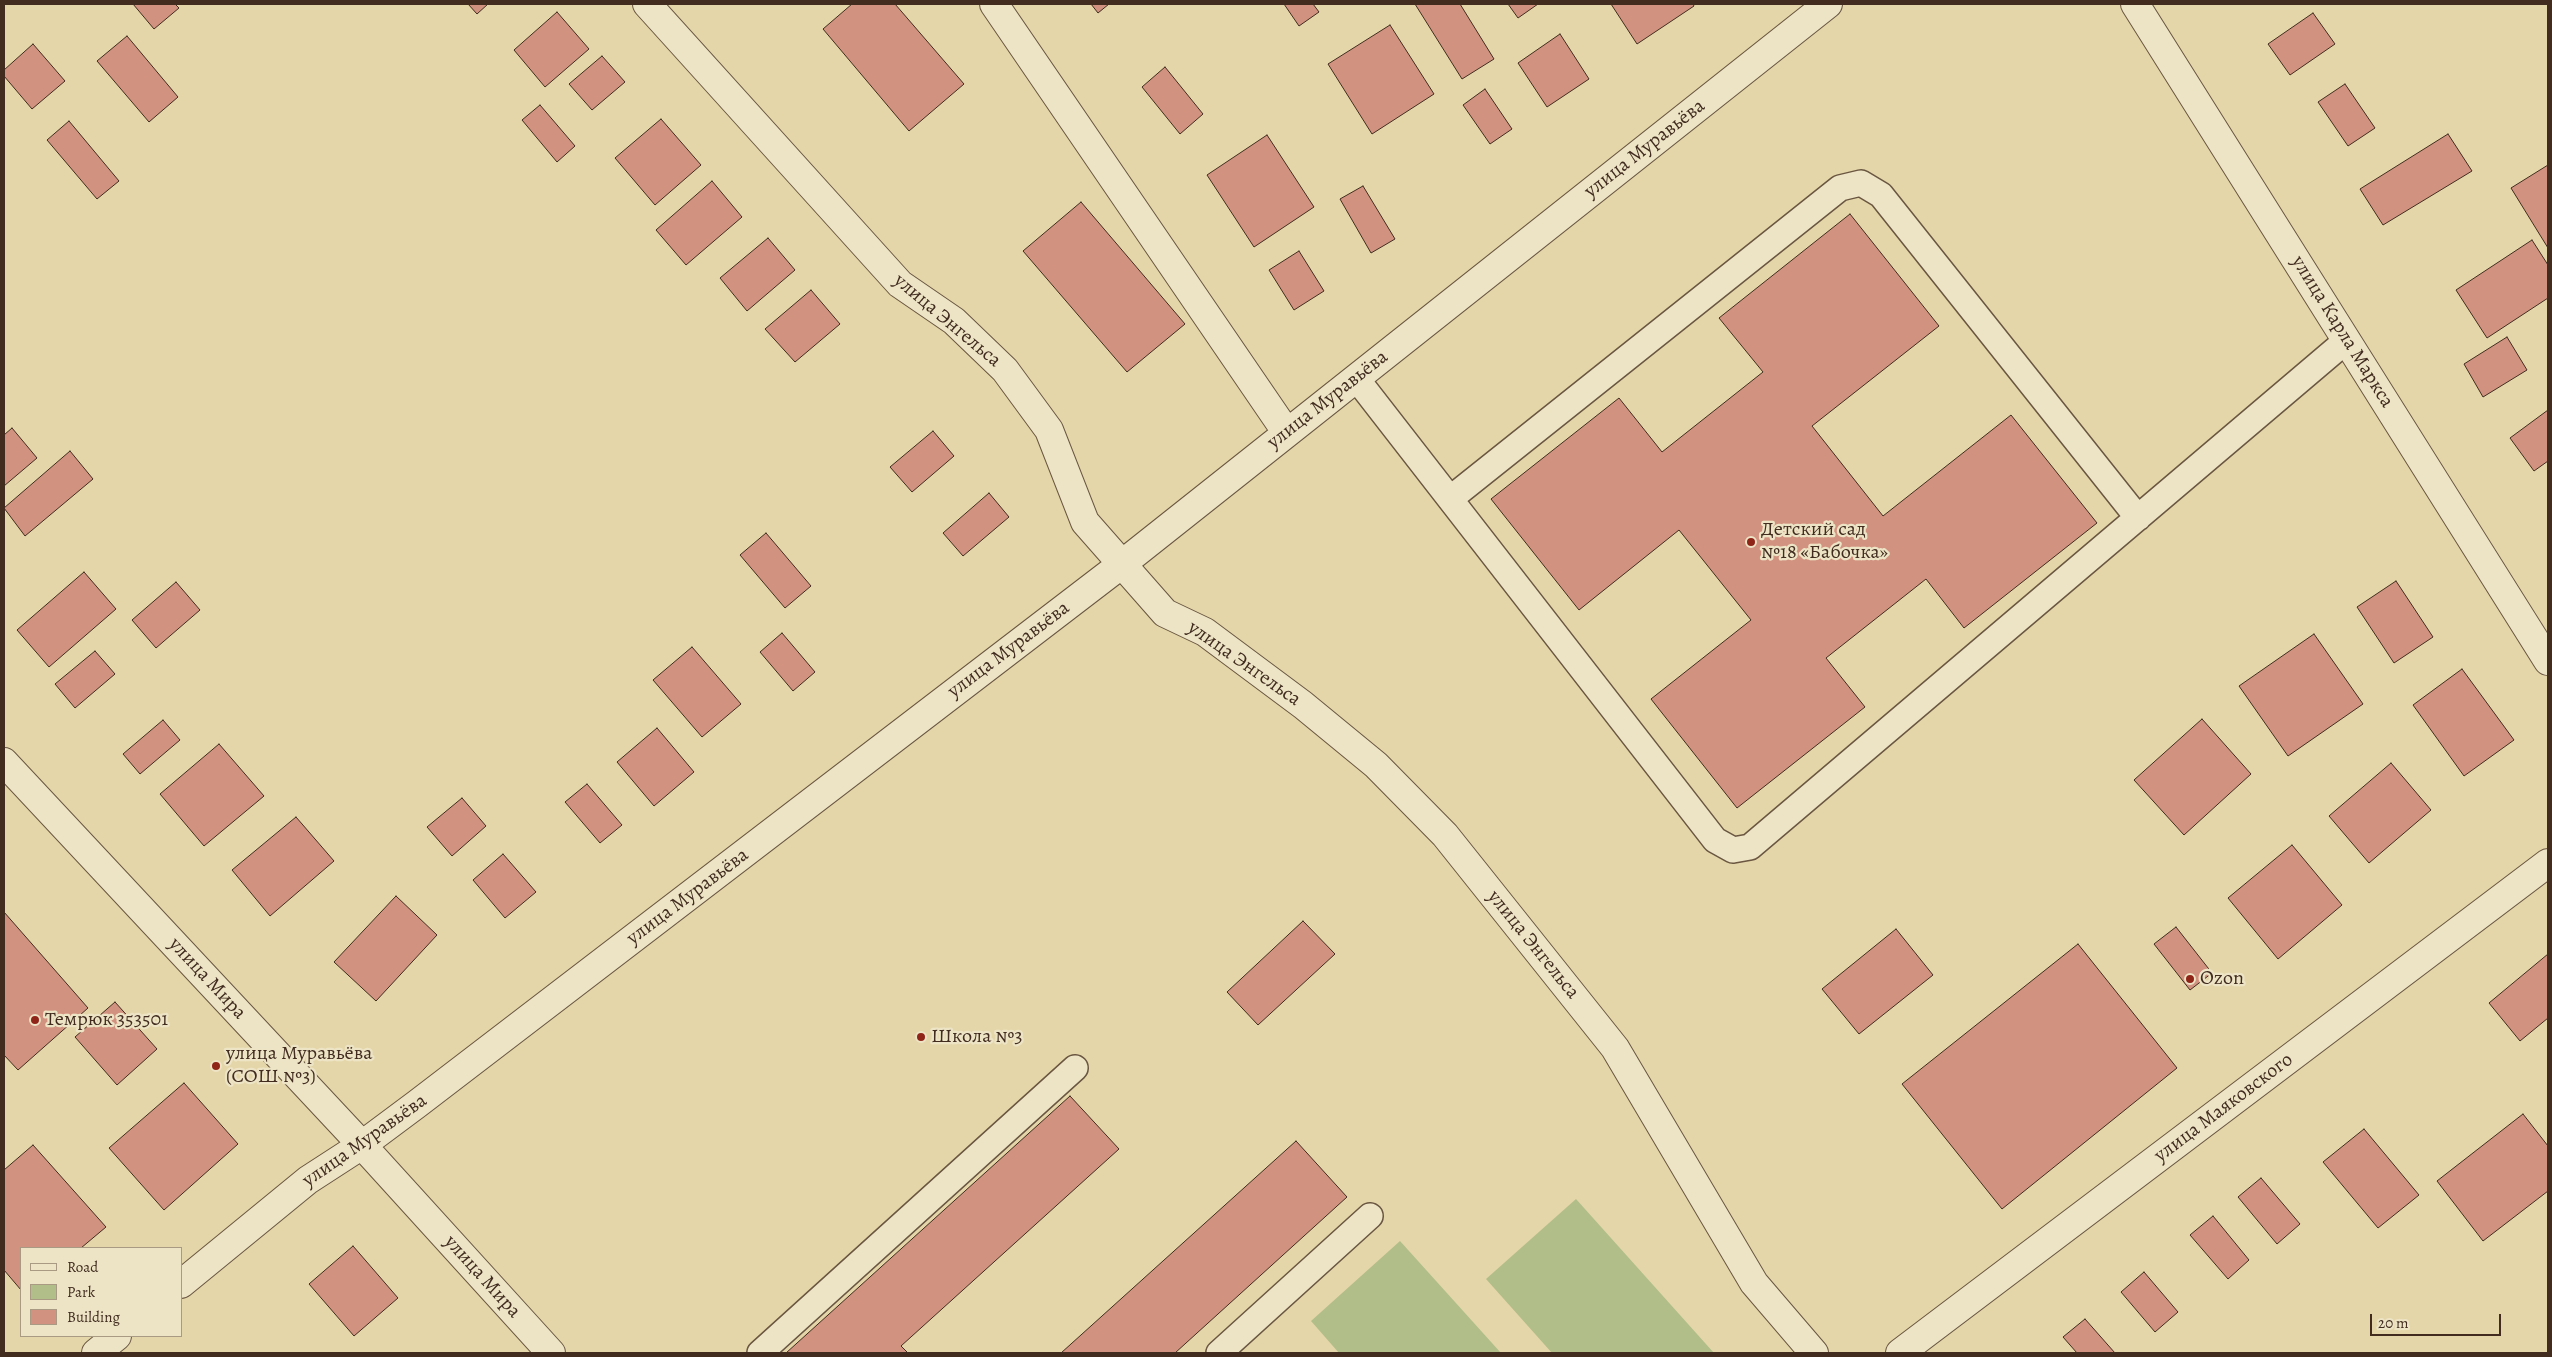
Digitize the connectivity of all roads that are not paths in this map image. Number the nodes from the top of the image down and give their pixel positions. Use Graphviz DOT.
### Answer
graph roads {
  1 [pos="647,4"];
  2 [pos="994,4"];
  3 [pos="1828,4"];
  4 [pos="2135,4"];
  5 [pos="2347,340"];
  6 [pos="1356,378"];
  7 [pos="1287,433"];
  8 [pos="1450,499"];
  9 [pos="2138,518"];
  10 [pos="1122,564"];
  11 [pos="2548,661"];
  12 [pos="4,762"];
  13 [pos="2548,863"];
  14 [pos="1075,1068"];
  15 [pos="362,1145"];
  16 [pos="1370,1216"];
  17 [pos="182,1283"];
  18 [pos="117,1337"];
  19 [pos="96,1353"];
  20 [pos="551,1353"];
  21 [pos="760,1353"];
  22 [pos="1219,1353"];
  23 [pos="1814,1353"];
  24 [pos="1900,1353"];
  1 -- 10 [label="street, улица Энгельса"];
  2 -- 7 [label="street"];
  3 -- 6 [label="street, улица Муравьёва"];
  4 -- 5 [label="street, улица Карла Маркса"];
  5 -- 9 [label="lane"];
  5 -- 11 [label="street, улица Карла Маркса"];
  6 -- 7 [label="street, улица Муравьёва"];
  6 -- 8 [label="lane"];
  7 -- 10 [label="street, улица Муравьёва"];
  8 -- 9 [label="lane"];
  8 -- 9 [label="lane"];
  10 -- 15 [label="street, улица Муравьёва"];
  10 -- 23 [label="street, улица Энгельса"];
  12 -- 15 [label="street, улица Мира"];
  13 -- 24 [label="street, улица Маяковского"];
  14 -- 21 [label="lane"];
  15 -- 17 [label="street, улица Муравьёва"];
  15 -- 20 [label="street, улица Мира"];
  16 -- 22 [label="lane"];
  18 -- 19 [label="street"];
}
